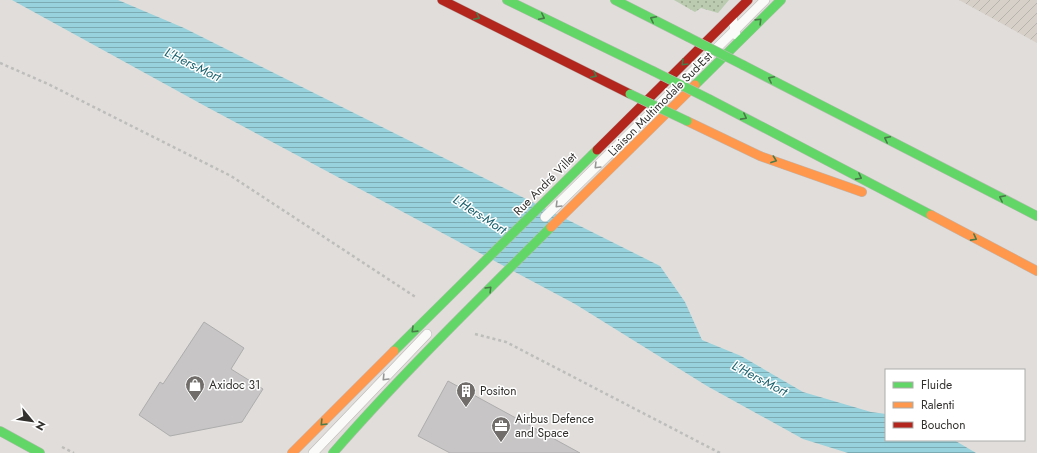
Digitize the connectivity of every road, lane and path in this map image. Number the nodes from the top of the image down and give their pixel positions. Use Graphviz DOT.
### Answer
graph roads {
  1 [pos="442,0"];
  2 [pos="507,0"];
  3 [pos="616,0"];
  4 [pos="748,0"];
  5 [pos="765,0"];
  6 [pos="781,0"];
  7 [pos="732,16"];
  8 [pos="735,30"];
  9 [pos="737,42"];
  10 [pos="0,63"];
  11 [pos="586,177"];
  12 [pos="1037,216"];
  13 [pos="937,218"];
  14 [pos="541,221"];
  15 [pos="1037,272"];
  16 [pos="422,302"];
  17 [pos="432,329"];
  18 [pos="474,334"];
  19 [pos="0,431"];
  20 [pos="40,453"];
  21 [pos="292,453"];
  22 [pos="313,453"];
  23 [pos="333,453"];
  24 [pos="720,453"];
  1 -- 13 [label="main road, one-way, bridge"];
  2 -- 13 [label="main road, one-way, bridge"];
  12 -- 3 [label="main road, one-way, bridge"];
  4 -- 7 [label="main road, Rue André Villet"];
  5 -- 8 [label="lane, Liaison Multimodale Sud-Est"];
  9 -- 6 [label="main road, one-way"];
  7 -- 8 [label="lane"];
  7 -- 21 [label="main road, Rue André Villet, one-way"];
  8 -- 9 [label="lane"];
  8 -- 11 [label="lane, Liaison Multimodale Sud-Est, one-way"];
  23 -- 9 [label="main road, one-way"];
  10 -- 16 [label="path"];
  11 -- 14 [label="lane, Rue André Villet, one-way"];
  13 -- 15 [label="main road, one-way"];
  17 -- 22 [label="lane, one-way"];
  18 -- 24 [label="path"];
  19 -- 20 [label="main road"];
}
